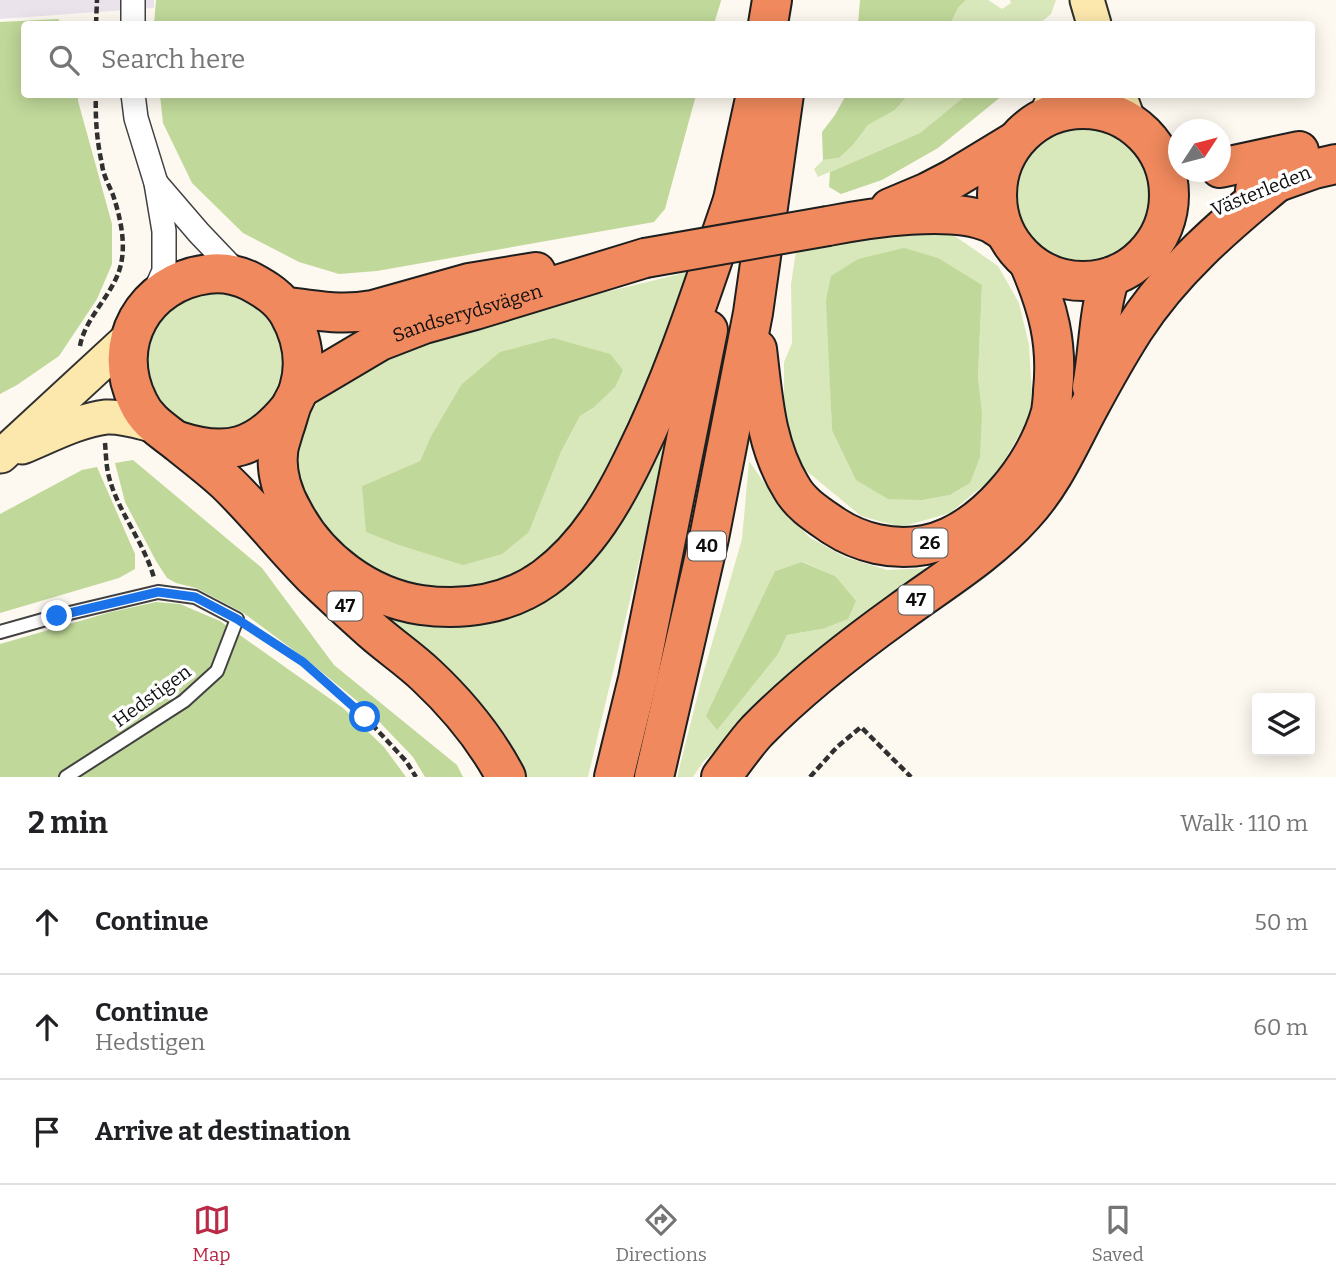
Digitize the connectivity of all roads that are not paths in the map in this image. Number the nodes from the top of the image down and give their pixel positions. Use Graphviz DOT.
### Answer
graph roads {
  1 [pos="133,0"];
  2 [pos="772,0"];
  3 [pos="797,0"];
  4 [pos="1076,0"];
  5 [pos="1087,0"];
  6 [pos="133,21"];
  7 [pos="768,21"];
  8 [pos="794,21"];
  9 [pos="1072,21"];
  10 [pos="1093,21"];
  11 [pos="134,98"];
  12 [pos="755,98"];
  13 [pos="783,98"];
  14 [pos="1051,104"];
  15 [pos="1124,108"];
  16 [pos="1014,142"];
  17 [pos="1336,145"];
  18 [pos="1168,159"];
  19 [pos="1336,164"];
  20 [pos="1231,166"];
  21 [pos="1169,182"];
  22 [pos="1277,182"];
  23 [pos="156,183"];
  24 [pos="732,203"];
  25 [pos="845,223"];
  26 [pos="1004,232"];
  27 [pos="1153,246"];
  28 [pos="645,258"];
  29 [pos="1029,263"];
  30 [pos="241,277"];
  31 [pos="1110,277"];
  32 [pos="151,301"];
  33 [pos="285,307"];
  34 [pos="753,313"];
  35 [pos="130,337"];
  36 [pos="295,399"];
  37 [pos="1089,407"];
  38 [pos="166,434"];
  39 [pos="0,456"];
  40 [pos="0,632"];
  41 [pos="66,777"];
  42 [pos="506,777"];
  43 [pos="614,777"];
  44 [pos="654,777"];
  45 [pos="721,777"];
  1 -- 6 [label="street"];
  2 -- 7 [label="highway"];
  3 -- 8 [label="highway"];
  4 -- 9 [label="street"];
  5 -- 10 [label="street"];
  11 -- 23 [label="street"];
  12 -- 24 [label="highway"];
  13 -- 34 [label="highway, 26"];
  14 -- 15 [label="highway, 26"];
  14 -- 16 [label="highway, 26"];
  15 -- 18 [label="highway, 26"];
  16 -- 25 [label="highway, Sandserydsvägen / 26"];
  16 -- 26 [label="highway, 26"];
  17 -- 20 [label="highway, Västerleden"];
  19 -- 22 [label="highway, Västerleden / 26"];
  21 -- 27 [label="highway, 26"];
  22 -- 27 [label="highway, Västerleden / 26"];
  22 -- 37 [label="highway, 26"];
  23 -- 30 [label="street"];
  23 -- 32 [label="street"];
  24 -- 36 [label="highway"];
  24 -- 43 [label="highway, 40"];
  25 -- 26 [label="highway, Sandserydsvägen / 26"];
  25 -- 28 [label="highway, Sandserydsvägen / 26, bridge"];
  26 -- 29 [label="highway, 26"];
  27 -- 31 [label="highway, 26"];
  28 -- 33 [label="highway, Sandserydsvägen / 26"];
  28 -- 36 [label="highway, Sandserydsvägen / 26"];
  29 -- 31 [label="highway, 26"];
  29 -- 34 [label="highway, 26"];
  30 -- 32 [label="highway"];
  30 -- 33 [label="highway"];
  31 -- 37 [label="highway, 47"];
  32 -- 35 [label="highway"];
  33 -- 36 [label="highway"];
  34 -- 44 [label="highway, 40"];
  35 -- 38 [label="highway"];
  35 -- 39 [label="street"];
  36 -- 38 [label="highway"];
  37 -- 45 [label="highway, 47"];
  38 -- 39 [label="street"];
  38 -- 42 [label="highway, 47"];
  40 -- 41 [label="lane, Hedstigen"];
}
